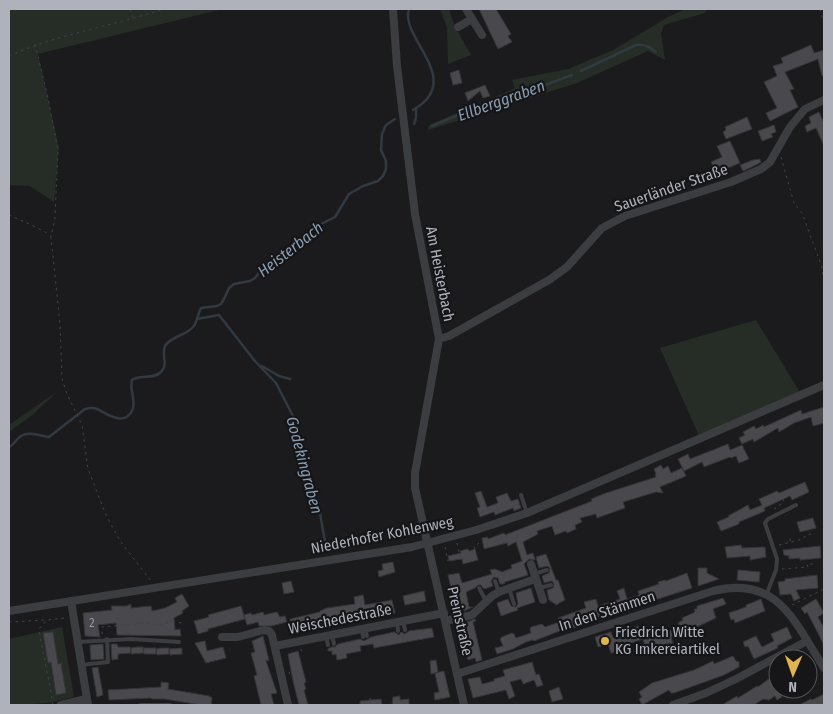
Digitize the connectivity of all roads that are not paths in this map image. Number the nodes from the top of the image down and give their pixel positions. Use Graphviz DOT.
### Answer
graph roads {
  1 [pos="393,9"];
  2 [pos="466,9"];
  3 [pos="472,19"];
  4 [pos="458,27"];
  5 [pos="482,35"];
  6 [pos="824,100"];
  7 [pos="439,339"];
  8 [pos="824,385"];
  9 [pos="520,495"];
  10 [pos="796,505"];
  11 [pos="527,513"];
  12 [pos="427,543"];
  13 [pos="530,564"];
  14 [pos="547,570"];
  15 [pos="535,577"];
  16 [pos="495,581"];
  17 [pos="551,585"];
  18 [pos="479,588"];
  19 [pos="510,588"];
  20 [pos="538,588"];
  21 [pos="499,592"];
  22 [pos="767,594"];
  23 [pos="542,600"];
  24 [pos="71,601"];
  25 [pos="487,603"];
  26 [pos="514,604"];
  27 [pos="9,611"];
  28 [pos="445,617"];
  29 [pos="400,622"];
  30 [pos="405,630"];
  31 [pos="398,632"];
  32 [pos="329,635"];
  33 [pos="222,637"];
  34 [pos="107,639"];
  35 [pos="807,641"];
  36 [pos="77,642"];
  37 [pos="179,642"];
  38 [pos="334,644"];
  39 [pos="328,645"];
  40 [pos="274,646"];
  41 [pos="81,665"];
  42 [pos="824,668"];
  43 [pos="457,674"];
  44 [pos="87,702"];
  45 [pos="62,705"];
  46 [pos="140,705"];
  47 [pos="170,705"];
  48 [pos="288,705"];
  49 [pos="464,705"];
  50 [pos="673,705"];
  1 -- 7 [label="street, Am Heisterbach"];
  2 -- 3 [label="street"];
  3 -- 4 [label="street"];
  3 -- 5 [label="street"];
  6 -- 7 [label="street, Sauerländer Straße"];
  7 -- 12 [label="street, Am Heisterbach"];
  8 -- 11 [label="street, Niederhofer Kohlenweg"];
  9 -- 11 [label="lane"];
  10 -- 22 [label="lane"];
  11 -- 12 [label="street, Niederhofer Kohlenweg"];
  12 -- 24 [label="street, Niederhofer Kohlenweg"];
  12 -- 28 [label="street, Preinstraße"];
  13 -- 15 [label="street"];
  14 -- 15 [label="lane"];
  15 -- 19 [label="street"];
  15 -- 20 [label="street"];
  16 -- 21 [label="lane"];
  17 -- 20 [label="lane"];
  18 -- 25 [label="lane"];
  19 -- 21 [label="street"];
  19 -- 26 [label="lane"];
  20 -- 23 [label="street"];
  21 -- 25 [label="street, Weischedestraße"];
  22 -- 35 [label="street, In den Stämmen"];
  22 -- 43 [label="street, In den Stämmen"];
  24 -- 27 [label="street, Niederhofer Kohlenweg"];
  24 -- 36 [label="street"];
  25 -- 28 [label="street, Weischedestraße"];
  28 -- 29 [label="street, Weischedestraße"];
  28 -- 43 [label="street, Preinstraße"];
  29 -- 30 [label="lane"];
  29 -- 31 [label="lane"];
  29 -- 32 [label="street, Weischedestraße"];
  32 -- 38 [label="lane"];
  32 -- 39 [label="lane"];
  32 -- 40 [label="street, Weischedestraße"];
  33 -- 40 [label="street, Weischedestraße"];
  34 -- 36 [label="lane"];
  34 -- 37 [label="lane"];
  34 -- 41 [label="lane"];
  35 -- 42 [label="street, In den Stämmen"];
  35 -- 50 [label="street"];
  36 -- 41 [label="street"];
  40 -- 48 [label="street"];
  41 -- 44 [label="street"];
  43 -- 49 [label="street, Preinstraße"];
  44 -- 45 [label="street"];
  46 -- 47 [label="lane"];
}
